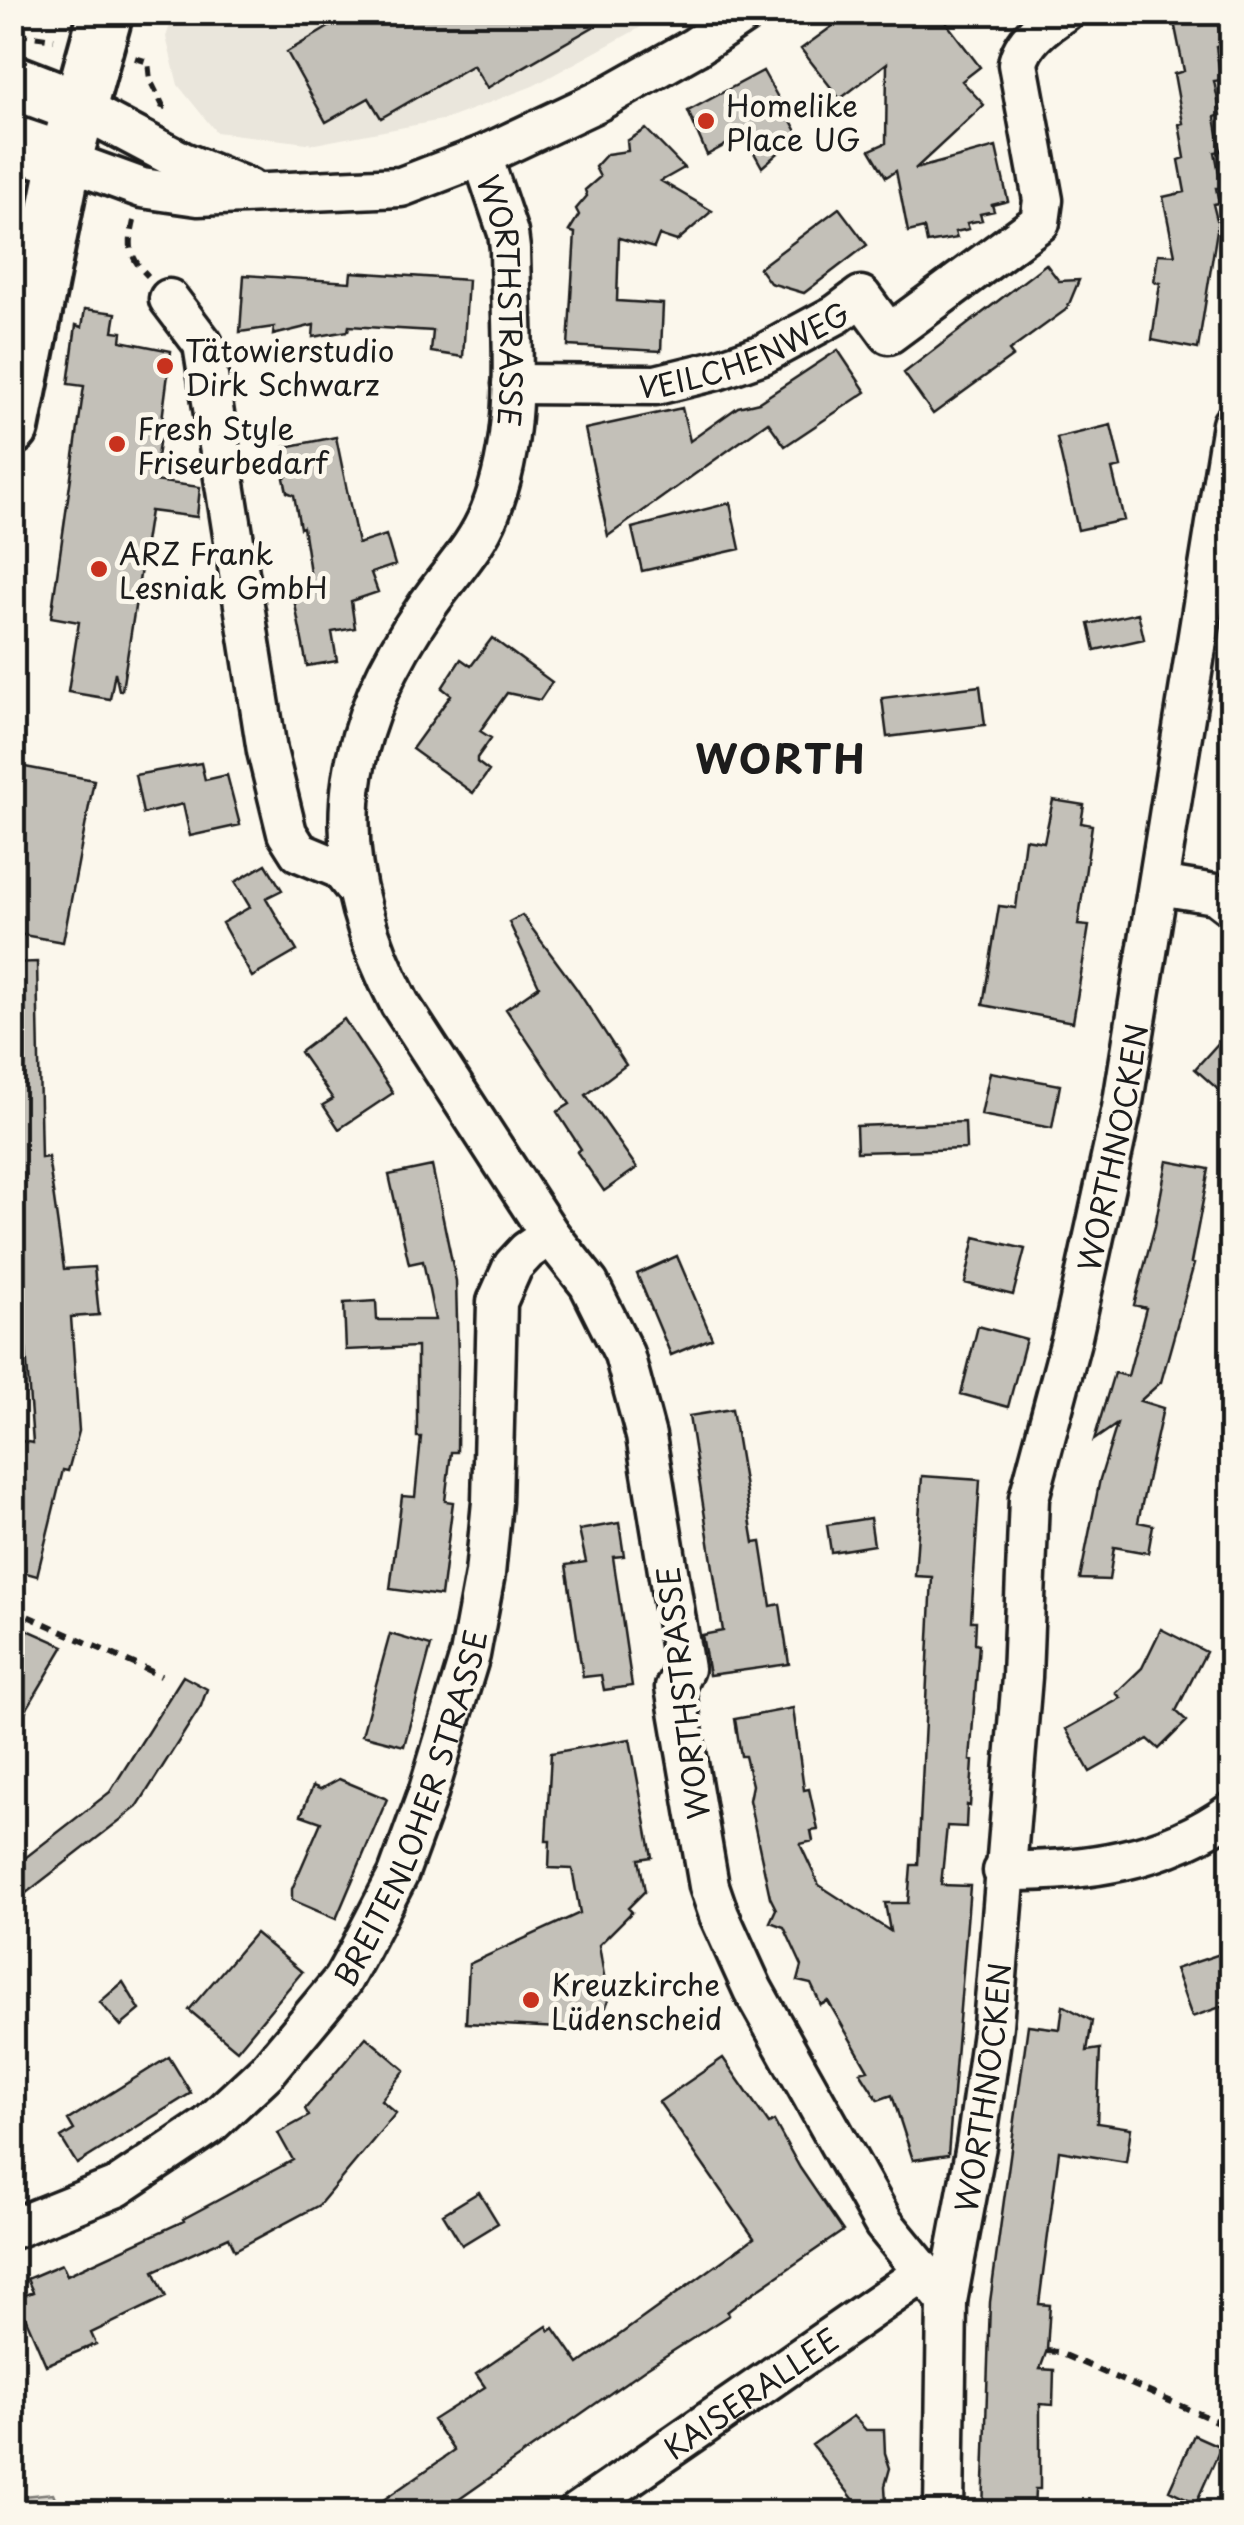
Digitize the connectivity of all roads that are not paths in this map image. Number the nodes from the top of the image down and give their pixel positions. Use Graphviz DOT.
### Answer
graph roads {
  1 [pos="106,12"];
  2 [pos="747,12"];
  3 [pos="1064,12"];
  4 [pos="12,81"];
  5 [pos="79,107"];
  6 [pos="12,142"];
  7 [pos="482,156"];
  8 [pos="65,160"];
  9 [pos="260,192"];
  10 [pos="169,299"];
  11 [pos="512,384"];
  12 [pos="1232,424"];
  13 [pos="12,428"];
  14 [pos="1159,885"];
  15 [pos="354,887"];
  16 [pos="1232,907"];
  17 [pos="550,1235"];
  18 [pos="1232,1812"];
  19 [pos="1003,1871"];
  20 [pos="12,2229"];
  21 [pos="935,2287"];
  22 [pos="578,2512"];
  23 [pos="944,2512"];
  1 -- 5 [label="main road"];
  2 -- 7 [label="street"];
  3 -- 11 [label="street, VEILCHENWEG"];
  4 -- 5 [label="main road"];
  5 -- 8 [label="main road"];
  5 -- 9 [label="street"];
  6 -- 8 [label="main road"];
  7 -- 9 [label="street"];
  7 -- 11 [label="street, WORTHSTRASSE"];
  8 -- 9 [label="street"];
  8 -- 13 [label="main road"];
  10 -- 15 [label="street"];
  11 -- 15 [label="street, WORTHSTRASSE"];
  12 -- 14 [label="street, WORTHNOCKEN"];
  14 -- 16 [label="street"];
  14 -- 19 [label="street, WORTHNOCKEN"];
  15 -- 17 [label="street, WORTHSTRASSE"];
  17 -- 20 [label="street, BREITENLOHER STRASSE"];
  17 -- 21 [label="street, WORTHSTRASSE"];
  18 -- 19 [label="street"];
  19 -- 21 [label="street, WORTHNOCKEN"];
  21 -- 22 [label="street, KAISERALLEE"];
  21 -- 23 [label="street"];
}
